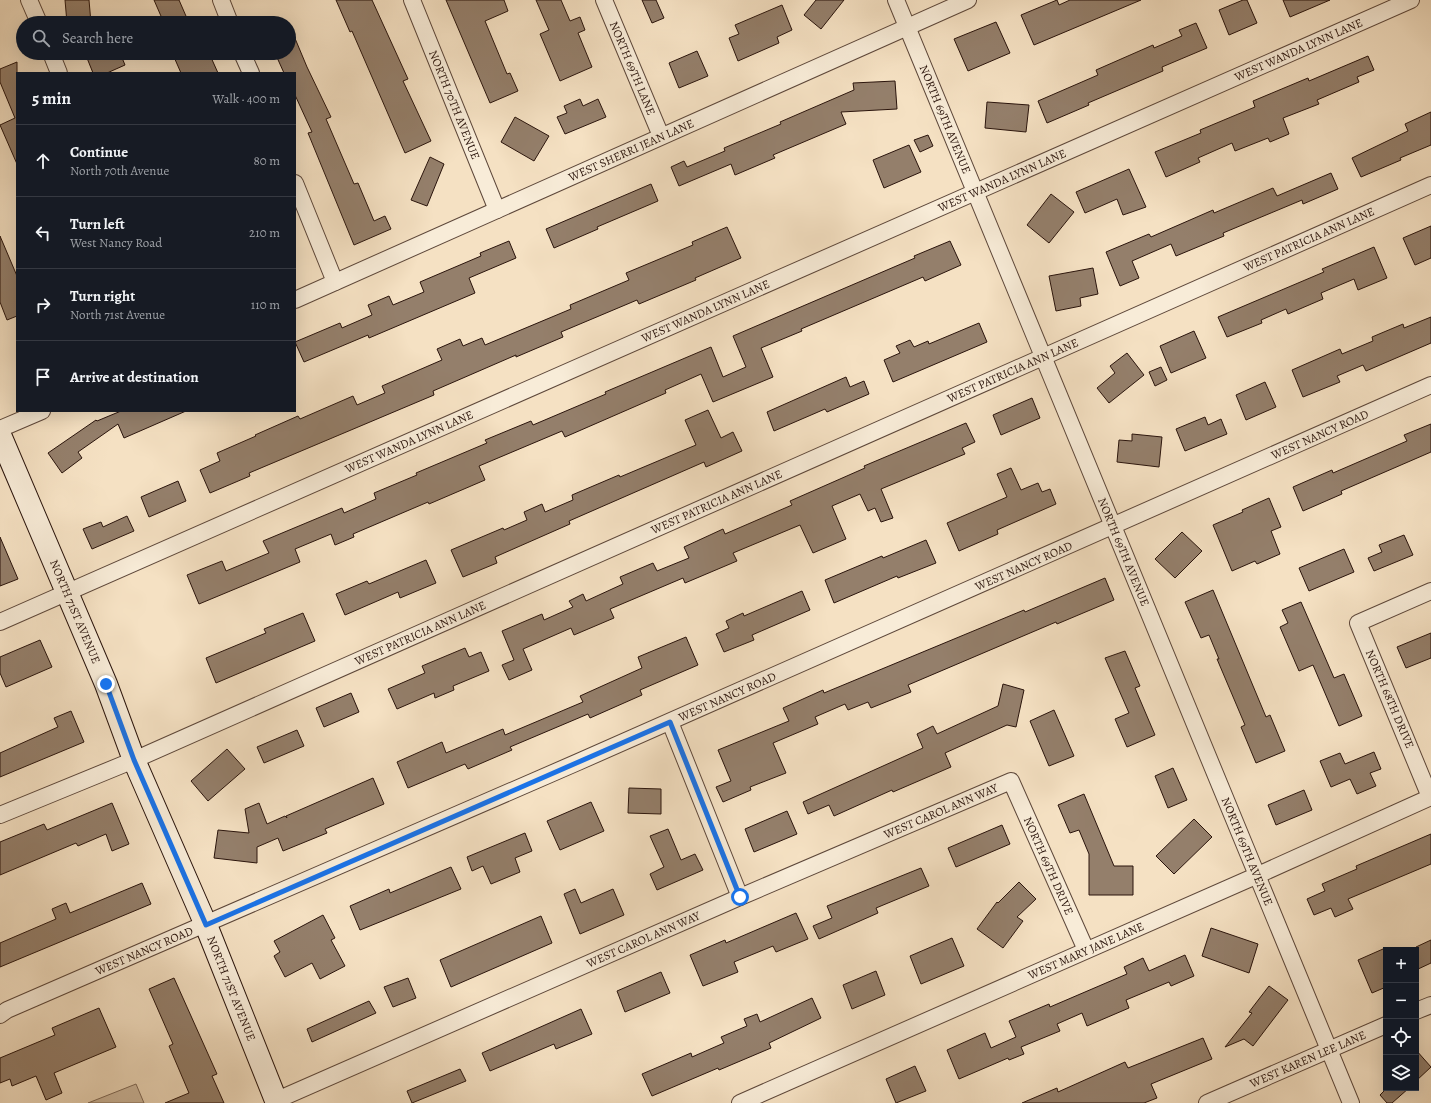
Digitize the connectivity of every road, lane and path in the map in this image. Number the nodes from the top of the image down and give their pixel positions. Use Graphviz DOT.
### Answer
graph roads {
  1 [pos="29,0"];
  2 [pos="221,0"];
  3 [pos="412,0"];
  4 [pos="604,0"];
  5 [pos="896,0"];
  6 [pos="968,0"];
  7 [pos="1411,0"];
  8 [pos="36,16"];
  9 [pos="227,16"];
  10 [pos="908,27"];
  11 [pos="54,60"];
  12 [pos="245,60"];
  13 [pos="59,72"];
  14 [pos="250,72"];
  15 [pos="661,136"];
  16 [pos="1431,184"];
  17 [pos="296,185"];
  18 [pos="976,192"];
  19 [pos="497,210"];
  20 [pos="335,282"];
  21 [pos="296,300"];
  22 [pos="1042,356"];
  23 [pos="1431,385"];
  24 [pos="40,412"];
  25 [pos="0,429"];
  26 [pos="0,435"];
  27 [pos="1113,527"];
  28 [pos="1431,591"];
  29 [pos="66,594"];
  30 [pos="0,622"];
  31 [pos="670,722"];
  32 [pos="134,760"];
  33 [pos="1011,781"];
  34 [pos="1431,797"];
  35 [pos="0,815"];
  36 [pos="1258,875"];
  37 [pos="740,897"];
  38 [pos="206,925"];
  39 [pos="1086,950"];
  40 [pos="1431,1005"];
  41 [pos="1419,1011"];
  42 [pos="0,1015"];
  43 [pos="1383,1026"];
  44 [pos="1329,1050"];
  45 [pos="278,1102"];
  46 [pos="740,1103"];
  47 [pos="1207,1103"];
  48 [pos="1351,1103"];
  1 -- 8 [label="street"];
  2 -- 9 [label="street"];
  3 -- 19 [label="street, NORTH 70TH AVENUE"];
  4 -- 15 [label="street, NORTH 69TH LANE"];
  5 -- 10 [label="street, NORTH 69TH AVENUE"];
  6 -- 10 [label="street, WEST SHERRI JEAN LANE"];
  7 -- 18 [label="street, WEST WANDA LYNN LANE"];
  10 -- 15 [label="street, WEST SHERRI JEAN LANE"];
  10 -- 18 [label="street, NORTH 69TH AVENUE"];
  11 -- 13 [label="street"];
  12 -- 14 [label="street"];
  15 -- 19 [label="street, WEST SHERRI JEAN LANE"];
  16 -- 22 [label="street, WEST PATRICIA ANN LANE"];
  17 -- 20 [label="street"];
  18 -- 22 [label="street, NORTH 69TH AVENUE"];
  18 -- 29 [label="street, WEST WANDA LYNN LANE"];
  19 -- 20 [label="street, WEST SHERRI JEAN LANE"];
  20 -- 21 [label="street, WEST SHERRI JEAN LANE"];
  22 -- 27 [label="street, NORTH 69TH AVENUE"];
  22 -- 32 [label="street, WEST PATRICIA ANN LANE"];
  23 -- 27 [label="street, WEST NANCY ROAD"];
  24 -- 25 [label="street"];
  26 -- 29 [label="street, NORTH 71ST AVENUE"];
  27 -- 31 [label="street, WEST NANCY ROAD"];
  27 -- 36 [label="street, NORTH 69TH AVENUE"];
  28 -- 34 [label="street, NORTH 68TH DRIVE"];
  29 -- 30 [label="street, WEST WANDA LYNN LANE"];
  29 -- 32 [label="street, NORTH 71ST AVENUE"];
  31 -- 37 [label="street"];
  31 -- 38 [label="street, WEST NANCY ROAD"];
  32 -- 35 [label="street, WEST PATRICIA ANN LANE"];
  32 -- 38 [label="street, NORTH 71ST AVENUE"];
  33 -- 37 [label="street, WEST CAROL ANN WAY"];
  33 -- 39 [label="street, NORTH 69TH DRIVE"];
  34 -- 36 [label="street, WEST MARY JANE LANE"];
  36 -- 39 [label="street, WEST MARY JANE LANE"];
  36 -- 44 [label="street, NORTH 69TH AVENUE"];
  37 -- 45 [label="street, WEST CAROL ANN WAY"];
  38 -- 42 [label="street, WEST NANCY ROAD"];
  38 -- 45 [label="street, NORTH 71ST AVENUE"];
  39 -- 46 [label="street, WEST MARY JANE LANE"];
  40 -- 41 [label="street"];
  43 -- 44 [label="street, WEST KAREN LEE LANE"];
  44 -- 47 [label="street, WEST KAREN LEE LANE"];
  44 -- 48 [label="street, NORTH 69TH AVENUE"];
}
